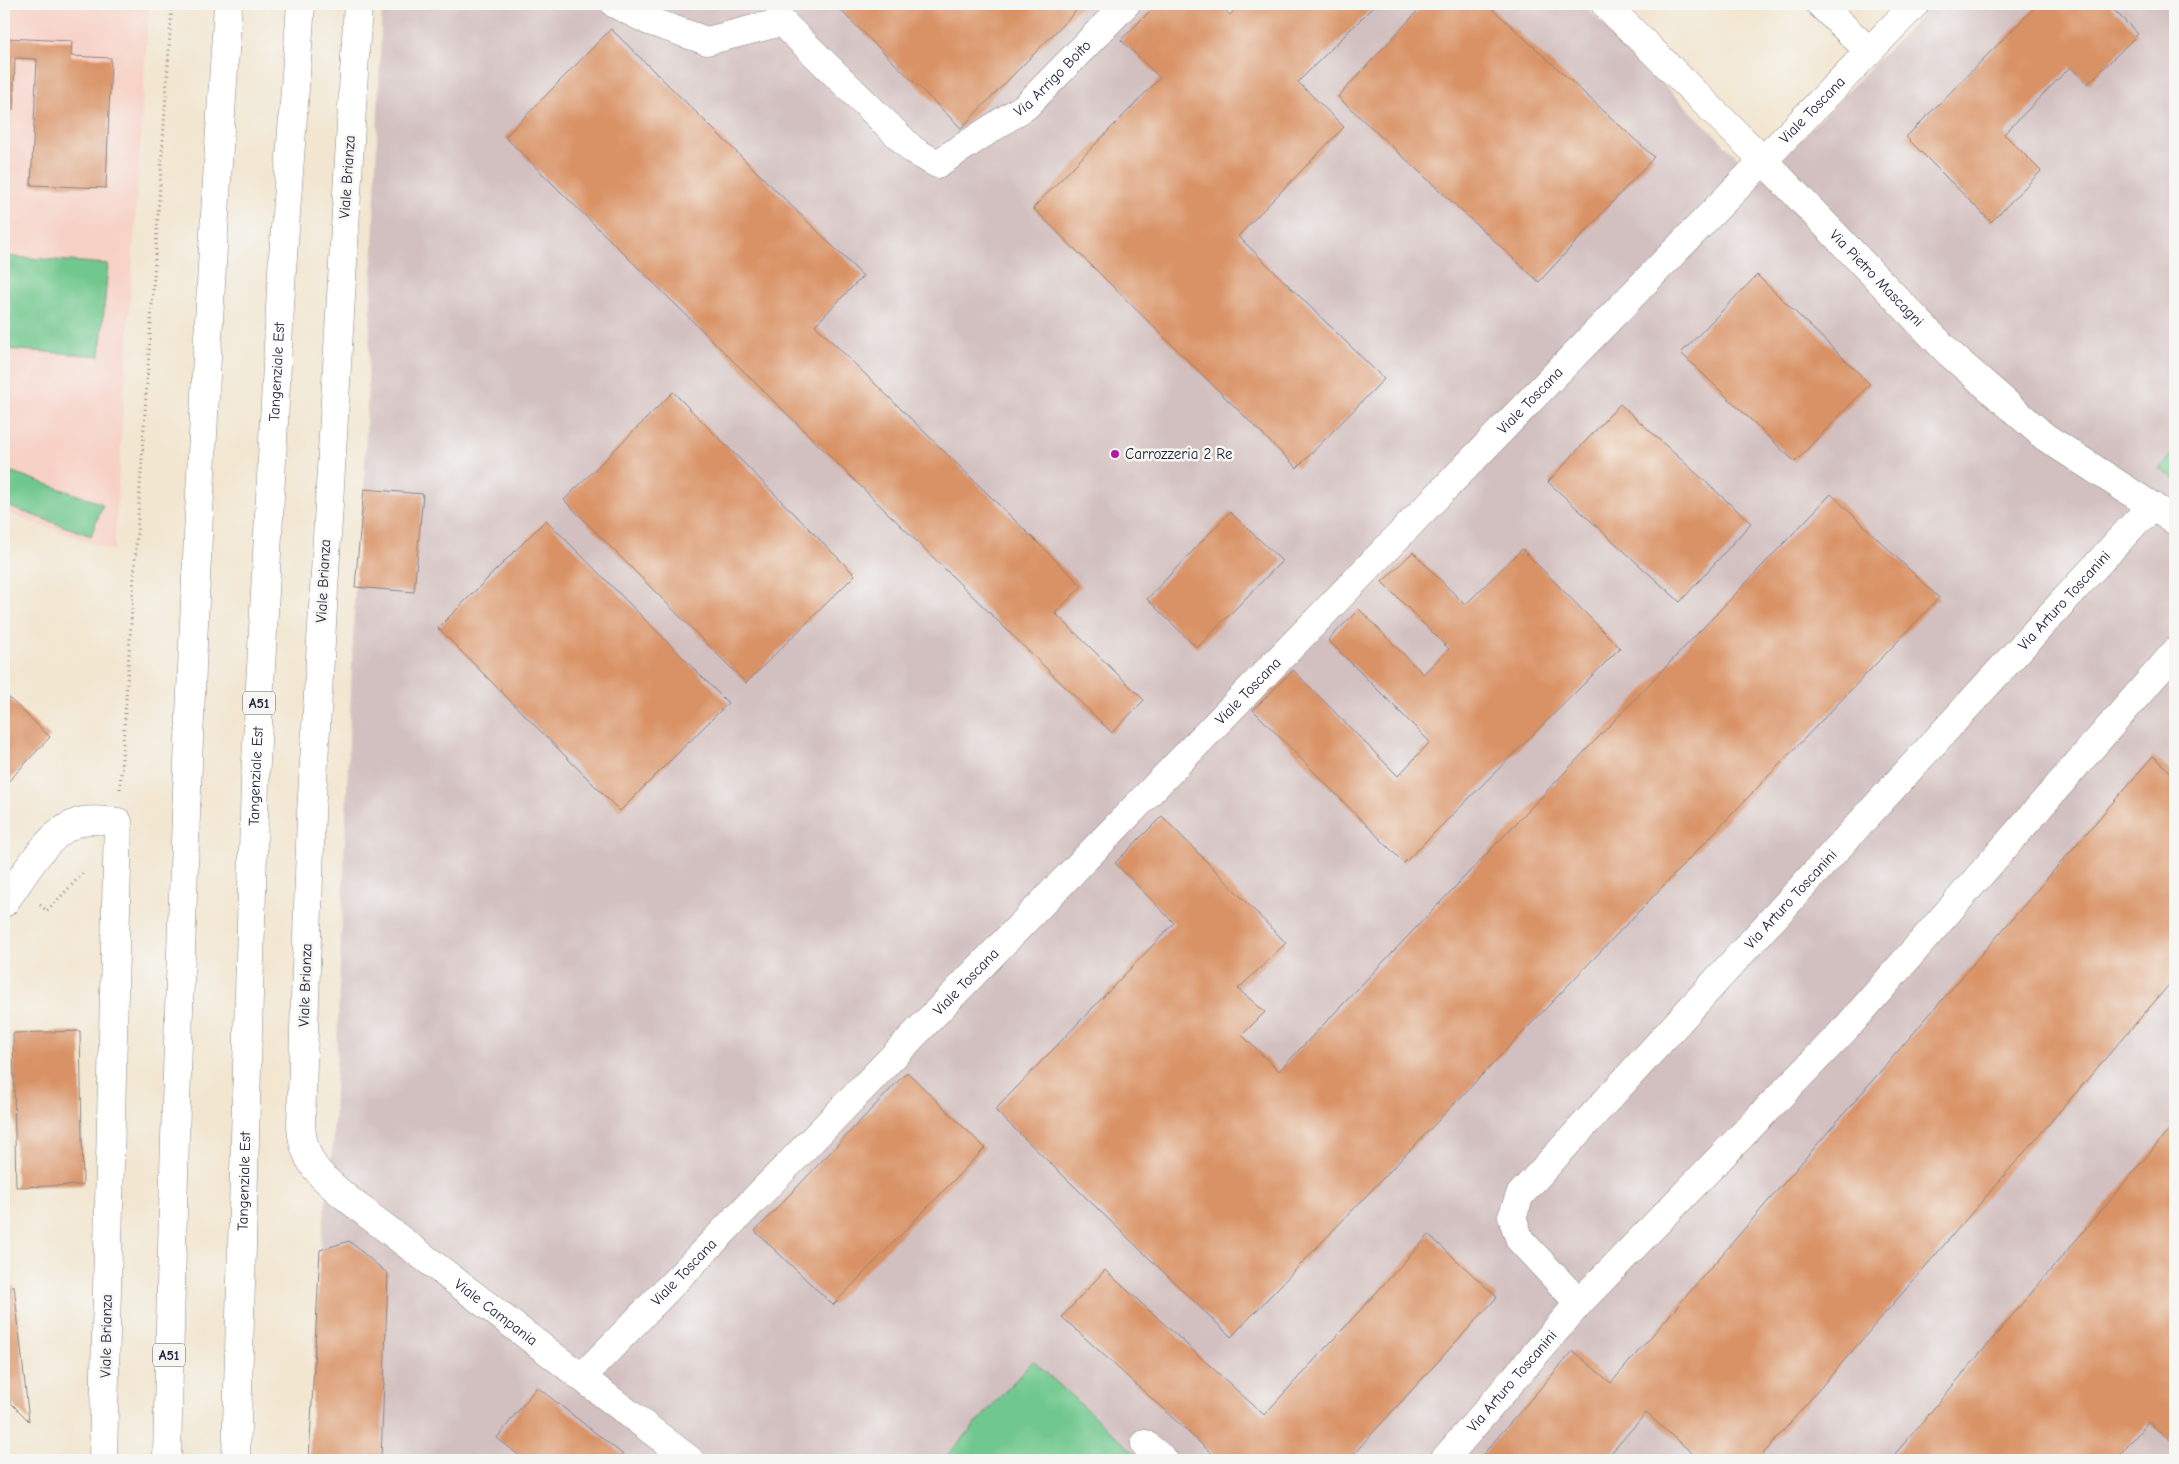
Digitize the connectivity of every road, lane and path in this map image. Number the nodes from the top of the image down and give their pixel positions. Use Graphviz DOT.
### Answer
graph roads {
  1 [pos="172,4"];
  2 [pos="228,4"];
  3 [pos="301,4"];
  4 [pos="358,4"];
  5 [pos="615,4"];
  6 [pos="1126,4"];
  7 [pos="1605,4"];
  8 [pos="1820,4"];
  9 [pos="1915,4"];
  10 [pos="1869,51"];
  11 [pos="1762,159"];
  12 [pos="2164,514"];
  13 [pos="2175,652"];
  14 [pos="118,822"];
  15 [pos="88,867"];
  16 [pos="4,903"];
  17 [pos="52,906"];
  18 [pos="307,1158"];
  19 [pos="1579,1303"];
  20 [pos="582,1377"];
  21 [pos="104,1460"];
  22 [pos="167,1460"];
  23 [pos="236,1460"];
  24 [pos="690,1460"];
  25 [pos="1444,1460"];
  1 -- 14 [label="path"];
  2 -- 22 [label="main road, A51"];
  3 -- 23 [label="main road, Tangenziale Est / A51"];
  4 -- 18 [label="main road, Viale Brianza"];
  5 -- 6 [label="main road, Via Arrigo Boito"];
  7 -- 11 [label="main road, Via Pietro Mascagni"];
  8 -- 10 [label="main road"];
  9 -- 10 [label="main road, Viale Toscana"];
  10 -- 11 [label="main road, Viale Toscana"];
  11 -- 12 [label="main road, Via Pietro Mascagni"];
  11 -- 20 [label="main road, Viale Toscana"];
  12 -- 19 [label="main road, Via Arturo Toscanini"];
  13 -- 19 [label="main road, Via Arturo Toscanini"];
  14 -- 16 [label="main road"];
  14 -- 21 [label="main road, Viale Brianza"];
  15 -- 17 [label="path"];
  18 -- 20 [label="main road, Viale Campania"];
  19 -- 25 [label="main road, Via Arturo Toscanini"];
  20 -- 24 [label="main road, Viale Campania"];
}
